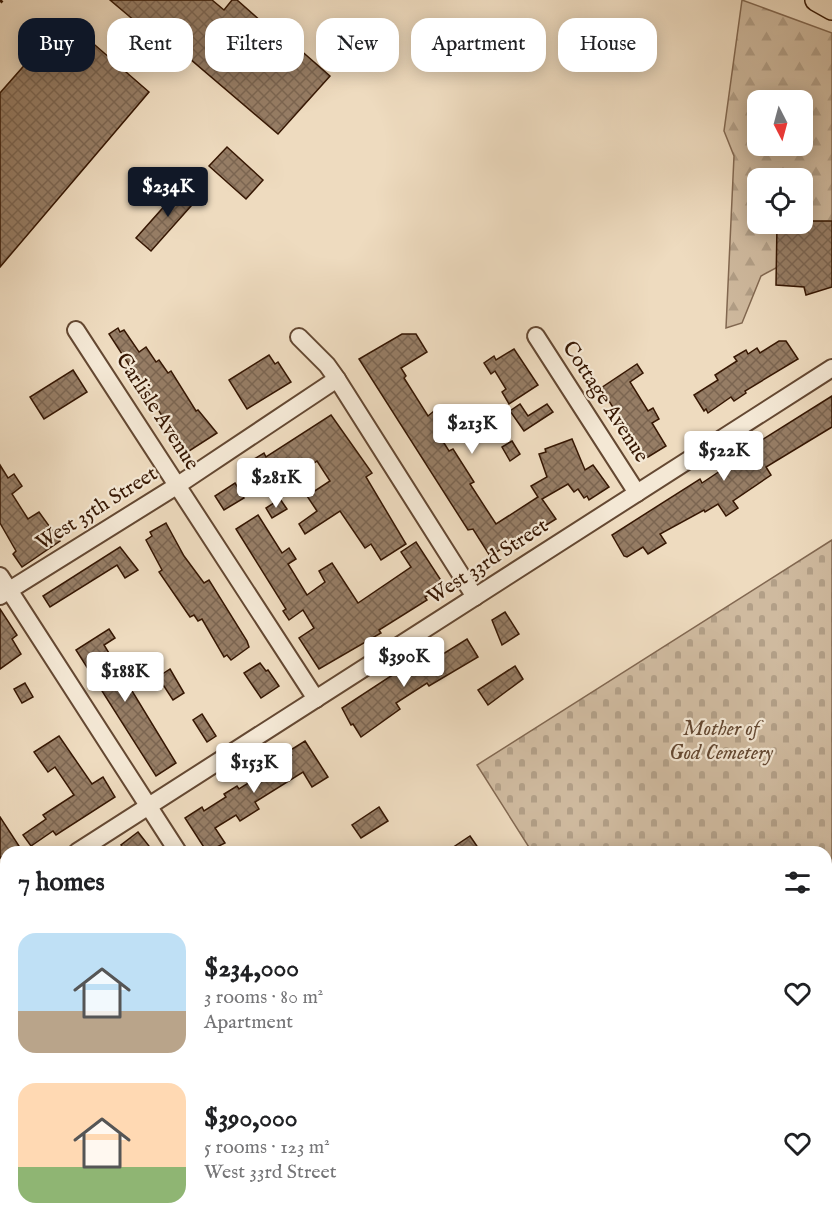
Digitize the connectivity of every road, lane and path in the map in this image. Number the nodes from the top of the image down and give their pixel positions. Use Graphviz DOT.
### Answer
graph roads {
  1 [pos="816,0"];
  2 [pos="832,9"];
  3 [pos="76,330"];
  4 [pos="536,336"];
  5 [pos="299,338"];
  6 [pos="832,368"];
  7 [pos="337,379"];
  8 [pos="178,485"];
  9 [pos="637,493"];
  10 [pos="3,588"];
  11 [pos="475,597"];
  12 [pos="316,699"];
  13 [pos="148,807"];
  14 [pos="86,846"];
  15 [pos="174,846"];
  1 -- 2 [label="main road"];
  3 -- 8 [label="street, Carlisle Avenue"];
  4 -- 9 [label="street, Cottage Avenue"];
  5 -- 7 [label="street"];
  6 -- 9 [label="street, West 33rd Street"];
  7 -- 8 [label="street, West 35th Street"];
  7 -- 11 [label="street"];
  8 -- 10 [label="street, West 35th Street"];
  8 -- 12 [label="street, Carlisle Avenue"];
  9 -- 11 [label="street, West 33rd Street"];
  10 -- 13 [label="street"];
  11 -- 12 [label="street, West 33rd Street"];
  12 -- 13 [label="street, West 33rd Street"];
  13 -- 14 [label="street, West 33rd Street"];
  13 -- 15 [label="street"];
}
